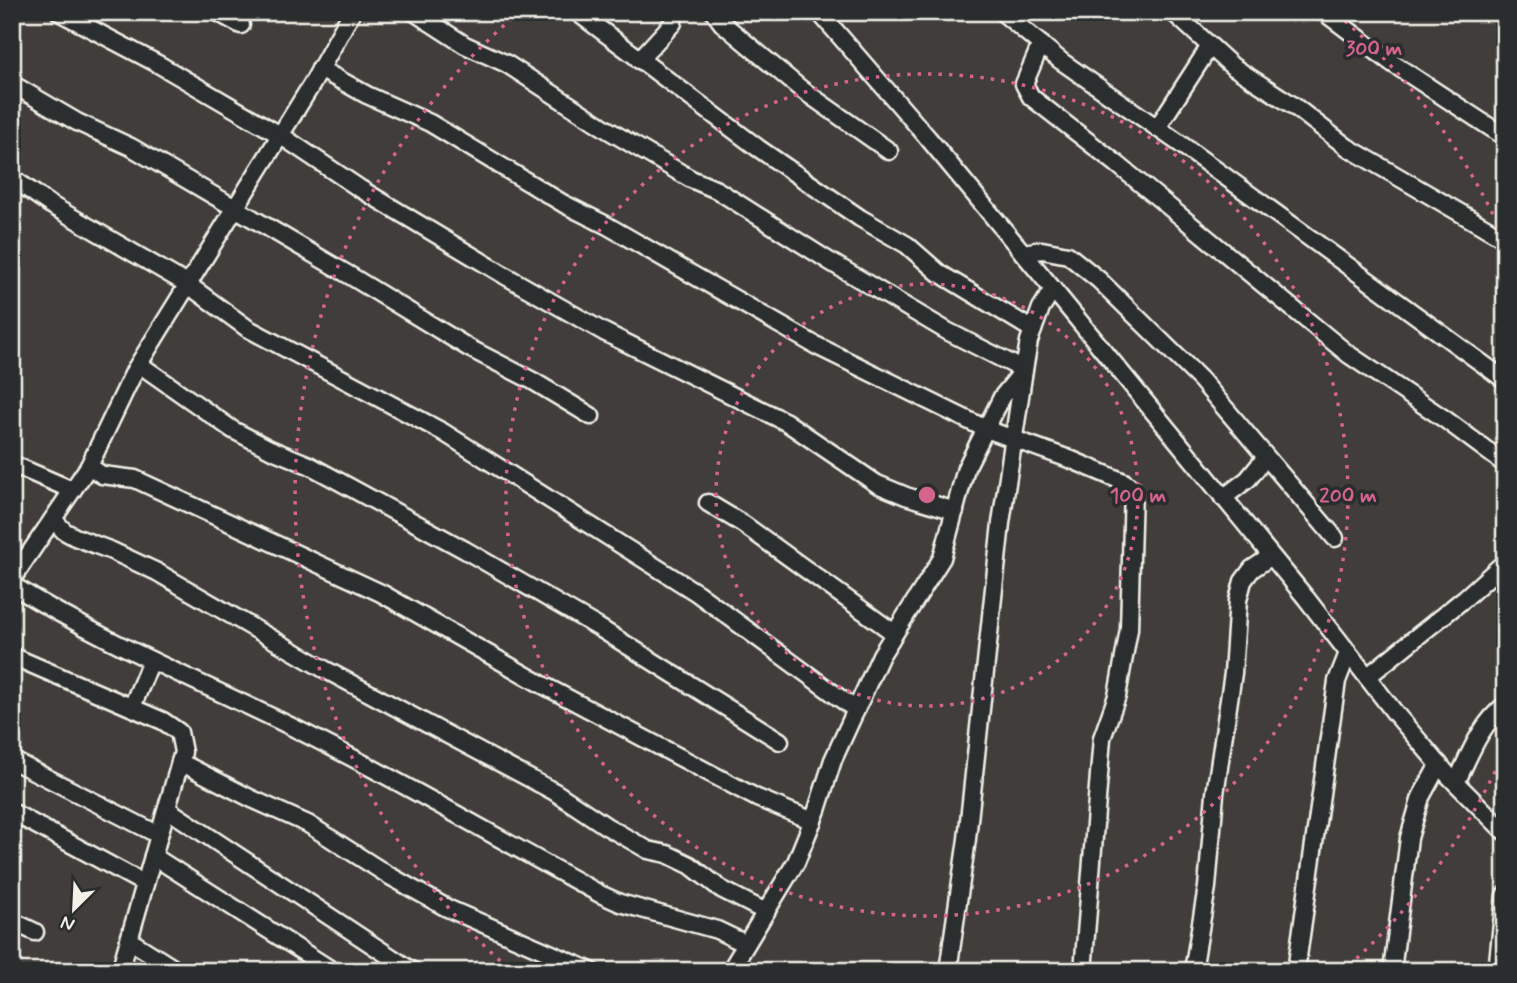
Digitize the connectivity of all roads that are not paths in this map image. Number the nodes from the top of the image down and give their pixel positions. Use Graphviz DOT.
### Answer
graph roads {
  1 [pos="59,12"];
  2 [pos="217,12"];
  3 [pos="352,12"];
  4 [pos="414,12"];
  5 [pos="578,12"];
  6 [pos="674,12"];
  7 [pos="714,12"];
  8 [pos="819,12"];
  9 [pos="1002,12"];
  10 [pos="1173,12"];
  11 [pos="1324,12"];
  12 [pos="241,24"];
  13 [pos="1041,44"];
  14 [pos="1210,46"];
  15 [pos="639,60"];
  16 [pos="320,69"];
  17 [pos="12,84"];
  18 [pos="1157,128"];
  19 [pos="280,135"];
  20 [pos="1505,137"];
  21 [pos="889,151"];
  22 [pos="12,178"];
  23 [pos="234,206"];
  24 [pos="1505,239"];
  25 [pos="1023,253"];
  26 [pos="187,284"];
  27 [pos="1053,289"];
  28 [pos="1033,330"];
  29 [pos="139,364"];
  30 [pos="1024,370"];
  31 [pos="1505,380"];
  32 [pos="592,416"];
  33 [pos="986,429"];
  34 [pos="1014,438"];
  35 [pos="1266,457"];
  36 [pos="12,464"];
  37 [pos="1505,464"];
  38 [pos="89,466"];
  39 [pos="72,490"];
  40 [pos="1223,498"];
  41 [pos="708,503"];
  42 [pos="955,511"];
  43 [pos="53,519"];
  44 [pos="1335,538"];
  45 [pos="19,556"];
  46 [pos="1270,557"];
  47 [pos="1505,562"];
  48 [pos="12,579"];
  49 [pos="12,585"];
  50 [pos="894,633"];
  51 [pos="1348,653"];
  52 [pos="12,656"];
  53 [pos="151,661"];
  54 [pos="1367,677"];
  55 [pos="1505,705"];
  56 [pos="132,708"];
  57 [pos="856,710"];
  58 [pos="779,741"];
  59 [pos="12,761"];
  60 [pos="180,762"];
  61 [pos="1439,764"];
  62 [pos="1456,783"];
  63 [pos="167,809"];
  64 [pos="12,812"];
  65 [pos="813,821"];
  66 [pos="1505,832"];
  67 [pos="159,835"];
  68 [pos="153,856"];
  69 [pos="145,884"];
  70 [pos="1505,895"];
  71 [pos="766,912"];
  72 [pos="12,921"];
  73 [pos="36,932"];
  74 [pos="129,940"];
  75 [pos="746,944"];
  76 [pos="120,971"];
  77 [pos="178,971"];
  78 [pos="333,971"];
  79 [pos="412,971"];
  80 [pos="591,971"];
  81 [pos="730,971"];
  82 [pos="948,971"];
  83 [pos="1083,971"];
  84 [pos="1193,971"];
  85 [pos="1296,971"];
  86 [pos="1392,971"];
  87 [pos="1497,971"];
  1 -- 19 [label="street"];
  2 -- 12 [label="street"];
  3 -- 16 [label="street"];
  4 -- 30 [label="street"];
  5 -- 15 [label="street"];
  6 -- 15 [label="street"];
  7 -- 21 [label="street"];
  8 -- 25 [label="street"];
  9 -- 13 [label="street"];
  10 -- 14 [label="street"];
  11 -- 20 [label="street"];
  13 -- 18 [label="street"];
  13 -- 37 [label="street"];
  14 -- 18 [label="street"];
  14 -- 24 [label="street"];
  15 -- 28 [label="street"];
  16 -- 19 [label="street"];
  16 -- 33 [label="street"];
  17 -- 23 [label="street"];
  18 -- 31 [label="street"];
  19 -- 23 [label="street"];
  19 -- 42 [label="street"];
  22 -- 26 [label="street"];
  23 -- 26 [label="street"];
  23 -- 32 [label="street"];
  25 -- 27 [label="street"];
  25 -- 35 [label="street"];
  26 -- 29 [label="street"];
  26 -- 57 [label="street"];
  27 -- 28 [label="street"];
  27 -- 40 [label="street"];
  28 -- 30 [label="street"];
  29 -- 38 [label="street"];
  29 -- 58 [label="street"];
  30 -- 33 [label="street"];
  30 -- 34 [label="street"];
  33 -- 34 [label="street"];
  33 -- 42 [label="street"];
  34 -- 82 [label="street"];
  34 -- 83 [label="street"];
  35 -- 40 [label="street"];
  35 -- 44 [label="street"];
  36 -- 39 [label="street"];
  38 -- 39 [label="street"];
  38 -- 65 [label="street"];
  39 -- 43 [label="street"];
  40 -- 46 [label="street"];
  41 -- 50 [label="street"];
  42 -- 50 [label="street"];
  43 -- 45 [label="street"];
  43 -- 71 [label="street"];
  45 -- 48 [label="street"];
  46 -- 51 [label="street"];
  46 -- 84 [label="street"];
  47 -- 54 [label="street"];
  49 -- 53 [label="street"];
  50 -- 57 [label="street"];
  51 -- 54 [label="street"];
  51 -- 85 [label="street"];
  52 -- 56 [label="street"];
  53 -- 56 [label="street"];
  53 -- 75 [label="street"];
  54 -- 61 [label="street"];
  55 -- 62 [label="street"];
  56 -- 60 [label="street"];
  57 -- 65 [label="street"];
  59 -- 67 [label="street"];
  60 -- 63 [label="street"];
  60 -- 80 [label="street"];
  61 -- 62 [label="street"];
  61 -- 86 [label="street"];
  62 -- 66 [label="street"];
  63 -- 67 [label="street"];
  63 -- 79 [label="street"];
  64 -- 69 [label="street"];
  65 -- 71 [label="street"];
  67 -- 68 [label="street"];
  68 -- 69 [label="street"];
  68 -- 78 [label="street"];
  69 -- 74 [label="street"];
  70 -- 87 [label="street"];
  71 -- 75 [label="street"];
  72 -- 73 [label="street"];
  74 -- 76 [label="street"];
  74 -- 77 [label="street"];
  75 -- 81 [label="street"];
}
